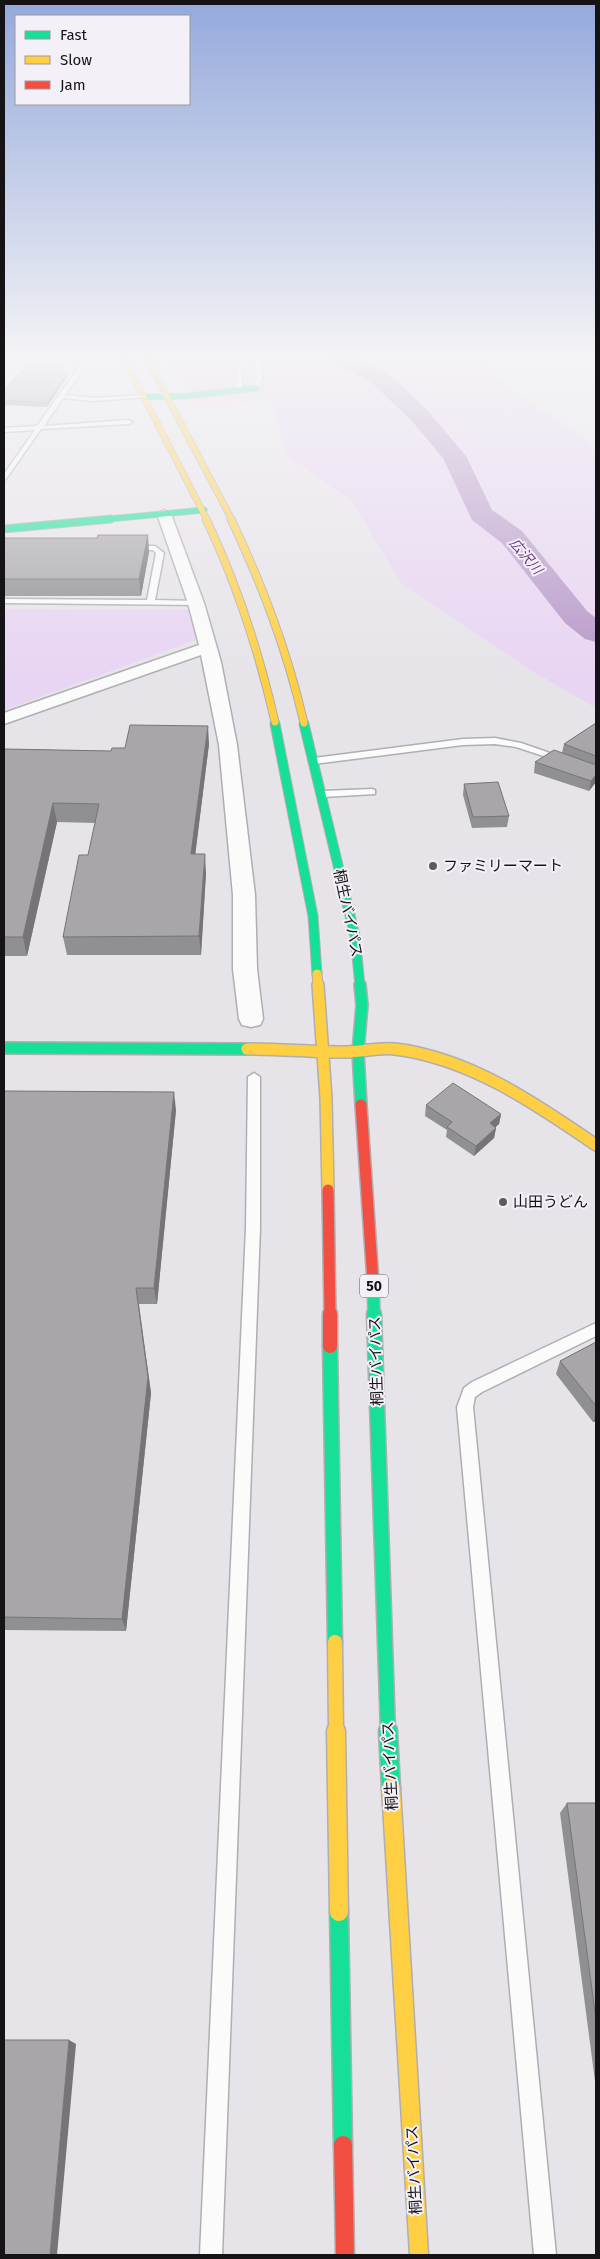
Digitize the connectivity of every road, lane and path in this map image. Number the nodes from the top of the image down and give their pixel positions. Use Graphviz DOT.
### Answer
graph roads {
  1 [pos="15,462"];
  2 [pos="179,462"];
  3 [pos="203,462"];
  4 [pos="4,478"];
  5 [pos="204,510"];
  6 [pos="164,514"];
  7 [pos="4,530"];
  8 [pos="120,548"];
  9 [pos="4,600"];
  10 [pos="151,602"];
  11 [pos="196,603"];
  12 [pos="208,649"];
  13 [pos="4,719"];
  14 [pos="314,761"];
  15 [pos="570,762"];
  16 [pos="372,792"];
  17 [pos="323,794"];
  18 [pos="251,1019"];
  19 [pos="4,1048"];
  20 [pos="322,1050"];
  21 [pos="358,1052"];
  22 [pos="254,1077"];
  23 [pos="596,1145"];
  24 [pos="596,1329"];
  25 [pos="211,2255"];
  26 [pos="345,2255"];
  27 [pos="419,2255"];
  28 [pos="545,2255"];
  1 -- 4 [label="lane"];
  2 -- 5 [label="main road"];
  3 -- 14 [label="main road, 桐生バイパス / 50"];
  5 -- 6 [label="main road"];
  5 -- 20 [label="main road"];
  6 -- 7 [label="main road"];
  6 -- 11 [label="street"];
  8 -- 10 [label="lane"];
  9 -- 10 [label="lane"];
  10 -- 11 [label="lane"];
  11 -- 12 [label="street"];
  12 -- 13 [label="street"];
  12 -- 18 [label="street"];
  14 -- 15 [label="lane"];
  14 -- 17 [label="main road, 桐生バイパス / 50"];
  16 -- 17 [label="lane"];
  17 -- 21 [label="main road, 桐生バイパス / 50"];
  19 -- 20 [label="main road"];
  20 -- 21 [label="main road"];
  20 -- 26 [label="main road"];
  21 -- 23 [label="main road"];
  21 -- 27 [label="main road, 桐生バイパス / 50"];
  22 -- 25 [label="lane"];
  24 -- 28 [label="lane"];
}
